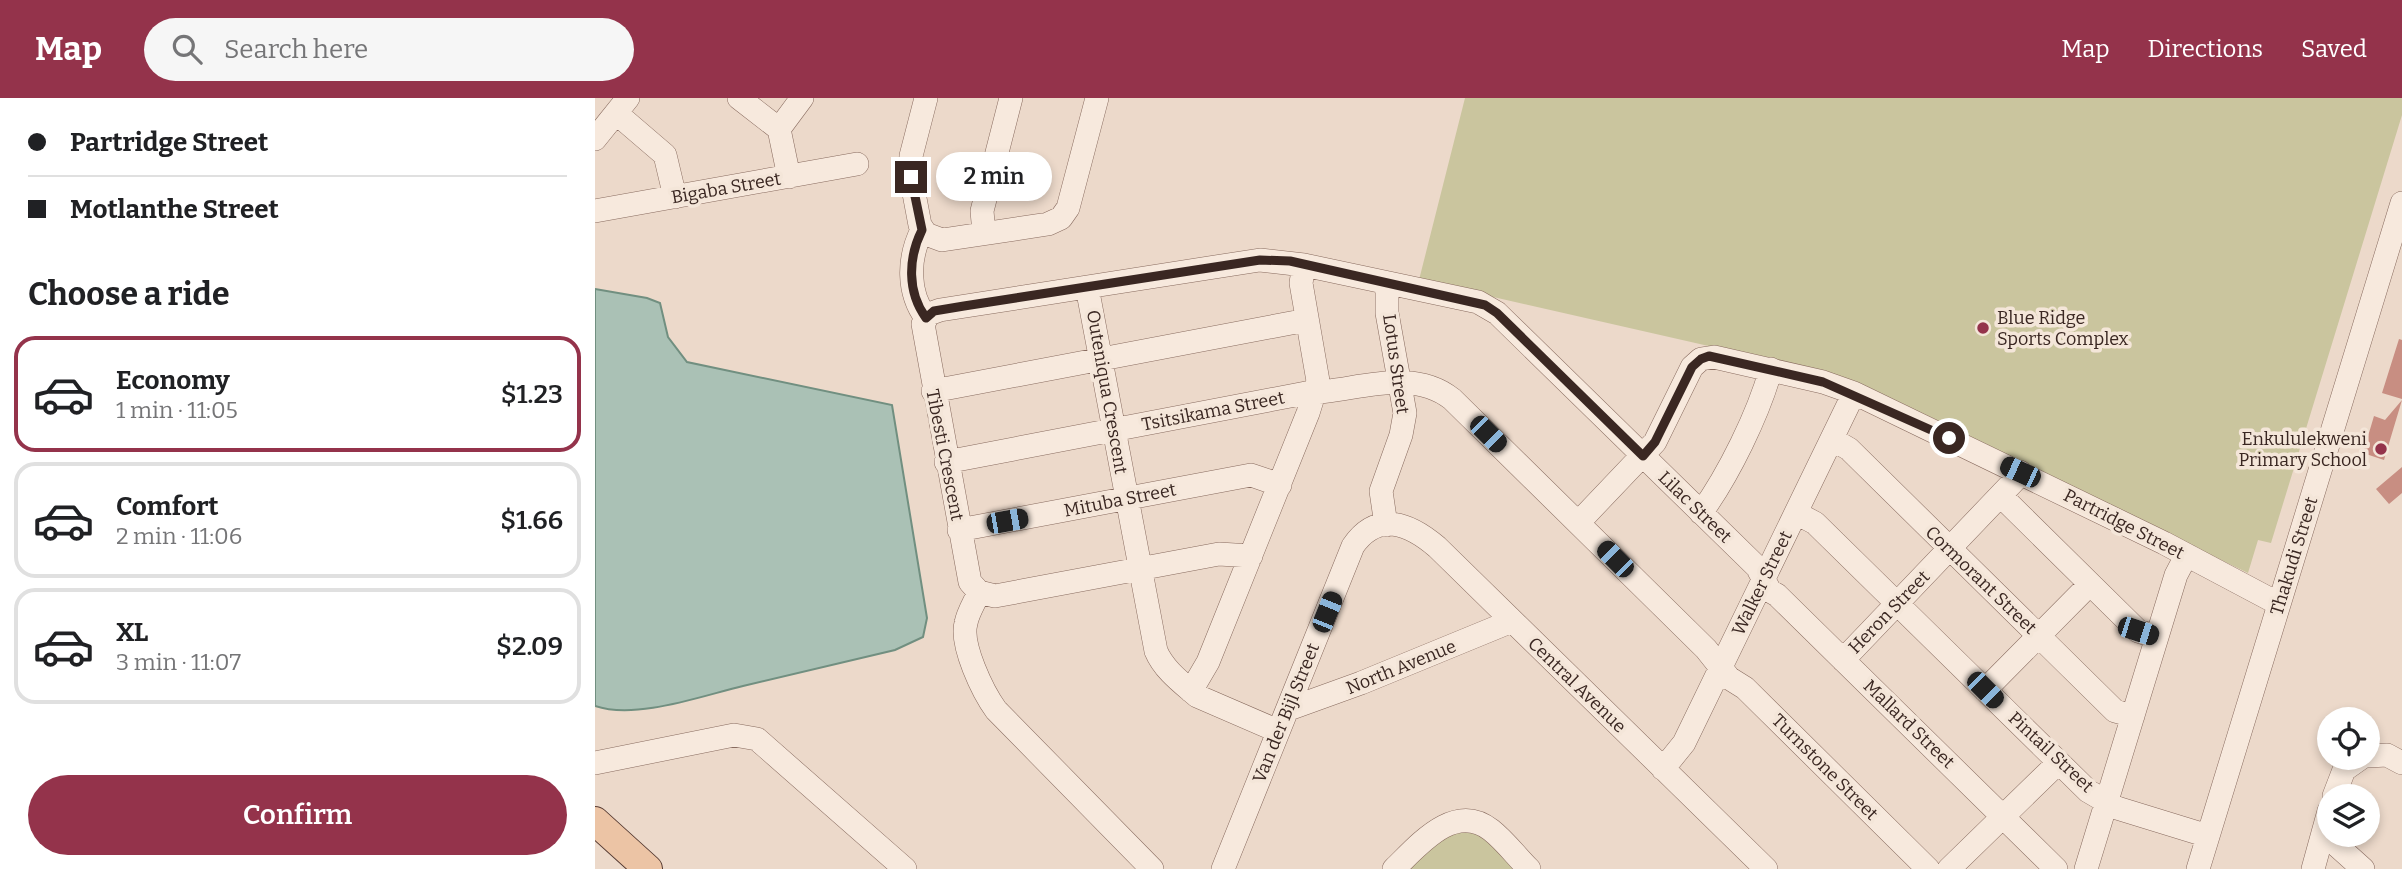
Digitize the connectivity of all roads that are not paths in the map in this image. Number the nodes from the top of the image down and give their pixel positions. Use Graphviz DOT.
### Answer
graph roads {
  1 [pos="739,98"];
  2 [pos="801,98"];
  3 [pos="926,98"];
  4 [pos="1011,98"];
  5 [pos="1097,98"];
  6 [pos="622,106"];
  7 [pos="779,129"];
  8 [pos="595,139"];
  9 [pos="857,164"];
  10 [pos="789,177"];
  11 [pos="675,197"];
  12 [pos="2402,203"];
  13 [pos="595,211"];
  14 [pos="922,230"];
  15 [pos="984,233"];
  16 [pos="1304,265"];
  17 [pos="1387,282"];
  18 [pos="1087,287"];
  19 [pos="926,318"];
  20 [pos="1307,320"];
  21 [pos="1101,359"];
  22 [pos="1771,369"];
  23 [pos="1400,383"];
  24 [pos="933,391"];
  25 [pos="1314,393"];
  26 [pos="1854,393"];
  27 [pos="1114,430"];
  28 [pos="1832,439"];
  29 [pos="1643,456"];
  30 [pos="946,462"];
  31 [pos="2020,472"];
  32 [pos="1280,485"];
  33 [pos="2001,496"];
  34 [pos="1127,499"];
  35 [pos="1701,513"];
  36 [pos="1796,513"];
  37 [pos="1578,523"];
  38 [pos="1381,526"];
  39 [pos="959,530"];
  40 [pos="1949,549"];
  41 [pos="1251,556"];
  42 [pos="2186,556"];
  43 [pos="1140,569"];
  44 [pos="1763,579"];
  45 [pos="2090,584"];
  46 [pos="979,592"];
  47 [pos="1897,603"];
  48 [pos="2279,604"];
  49 [pos="1512,621"];
  50 [pos="2038,636"];
  51 [pos="2157,637"];
  52 [pos="1843,660"];
  53 [pos="1721,666"];
  54 [pos="1985,690"];
  55 [pos="1191,691"];
  56 [pos="1289,709"];
  57 [pos="2133,716"];
  58 [pos="1278,731"];
  59 [pos="2380,755"];
  60 [pos="595,763"];
  61 [pos="2058,763"];
  62 [pos="2402,763"];
  63 [pos="1663,769"];
  64 [pos="2107,801"];
  65 [pos="2003,817"];
  66 [pos="595,821"];
  67 [pos="2208,836"];
  68 [pos="2319,847"];
  69 [pos="2346,847"];
  70 [pos="648,869"];
  71 [pos="905,869"];
  72 [pos="1153,869"];
  73 [pos="1223,869"];
  74 [pos="1394,869"];
  75 [pos="1529,869"];
  76 [pos="1766,869"];
  77 [pos="1928,869"];
  78 [pos="1949,869"];
  79 [pos="2056,869"];
  80 [pos="2086,869"];
  81 [pos="2198,869"];
  82 [pos="2313,869"];
  83 [pos="2364,869"];
  1 -- 7 [label="street"];
  2 -- 7 [label="street"];
  3 -- 14 [label="street"];
  4 -- 15 [label="street"];
  5 -- 15 [label="street"];
  6 -- 8 [label="street"];
  6 -- 11 [label="street"];
  7 -- 10 [label="street"];
  9 -- 10 [label="street, Bigaba Street"];
  10 -- 11 [label="street, Bigaba Street"];
  11 -- 13 [label="street, Bigaba Street"];
  12 -- 48 [label="street, Thakudi Street"];
  14 -- 15 [label="street"];
  14 -- 19 [label="street"];
  16 -- 17 [label="street, Lilac Street"];
  16 -- 18 [label="street, Outeniqua Crescent"];
  16 -- 20 [label="street"];
  17 -- 23 [label="street, Lotus Street"];
  17 -- 29 [label="street, Lilac Street"];
  18 -- 19 [label="street"];
  18 -- 21 [label="street, Outeniqua Crescent"];
  19 -- 24 [label="street, Tibesti Crescent"];
  20 -- 21 [label="street"];
  20 -- 25 [label="street"];
  21 -- 24 [label="street"];
  21 -- 27 [label="street, Outeniqua Crescent"];
  22 -- 26 [label="street, Partridge Street"];
  22 -- 29 [label="street, Partridge Street"];
  22 -- 35 [label="street"];
  23 -- 25 [label="street, Tsitsikama Street"];
  23 -- 37 [label="street, Tsitsikama Street"];
  23 -- 38 [label="street, Lotus Street"];
  24 -- 30 [label="street, Tibesti Crescent"];
  25 -- 27 [label="street, Tsitsikama Street"];
  25 -- 32 [label="street"];
  26 -- 28 [label="street, Walker Street"];
  26 -- 31 [label="street, Partridge Street"];
  27 -- 30 [label="street, Tsitsikama Street"];
  27 -- 34 [label="street, Outeniqua Crescent"];
  28 -- 36 [label="street, Walker Street"];
  28 -- 40 [label="street, Cormorant Street"];
  29 -- 35 [label="street, Lilac Street"];
  29 -- 37 [label="street, Partridge Street"];
  30 -- 39 [label="street, Tibesti Crescent"];
  31 -- 33 [label="street, Heron Street"];
  31 -- 42 [label="street, Partridge Street"];
  32 -- 34 [label="street, Mituba Street"];
  32 -- 41 [label="street"];
  33 -- 40 [label="street, Heron Street"];
  33 -- 45 [label="street"];
  34 -- 39 [label="street, Mituba Street"];
  34 -- 43 [label="street, Outeniqua Crescent"];
  35 -- 44 [label="street, Lilac Street"];
  36 -- 44 [label="street, Walker Street"];
  36 -- 47 [label="street, Pintail Street"];
  37 -- 53 [label="street, Turnstone Street"];
  38 -- 49 [label="street, Central Avenue"];
  38 -- 56 [label="street, Van der Bijl Street"];
  39 -- 46 [label="street, Tibesti Crescent"];
  40 -- 47 [label="street, Heron Street"];
  40 -- 50 [label="street, Cormorant Street"];
  41 -- 43 [label="street"];
  41 -- 55 [label="street"];
  42 -- 48 [label="street, Partridge Street"];
  42 -- 51 [label="street"];
  43 -- 46 [label="street"];
  43 -- 55 [label="street, Outeniqua Crescent"];
  44 -- 52 [label="street, Mallard Street"];
  44 -- 53 [label="street, Walker Street"];
  45 -- 50 [label="street"];
  45 -- 51 [label="street"];
  46 -- 72 [label="street"];
  47 -- 52 [label="street, Heron Street"];
  47 -- 54 [label="street, Pintail Street"];
  48 -- 67 [label="street, Thakudi Street"];
  49 -- 56 [label="street, North Avenue"];
  49 -- 63 [label="street, Central Avenue"];
  50 -- 54 [label="street"];
  50 -- 57 [label="street, Cormorant Street"];
  51 -- 57 [label="street"];
  52 -- 65 [label="street, Mallard Street"];
  53 -- 63 [label="street, Walker Street"];
  53 -- 77 [label="street, Turnstone Street"];
  54 -- 61 [label="street, Pintail Street"];
  55 -- 58 [label="street, Outeniqua Crescent"];
  56 -- 58 [label="street, Van der Bijl Street"];
  57 -- 64 [label="street"];
  58 -- 73 [label="street, Van der Bijl Street"];
  59 -- 62 [label="street"];
  60 -- 71 [label="street"];
  61 -- 64 [label="street, Pintail Street"];
  61 -- 65 [label="street"];
  63 -- 76 [label="street, Central Avenue"];
  64 -- 67 [label="street, Pintail Street"];
  64 -- 80 [label="street"];
  65 -- 78 [label="street"];
  65 -- 79 [label="street, Mallard Street"];
  66 -- 70 [label="main road"];
  67 -- 81 [label="street, Thakudi Street"];
  68 -- 82 [label="street"];
  69 -- 83 [label="street"];
  74 -- 75 [label="street"];
}
